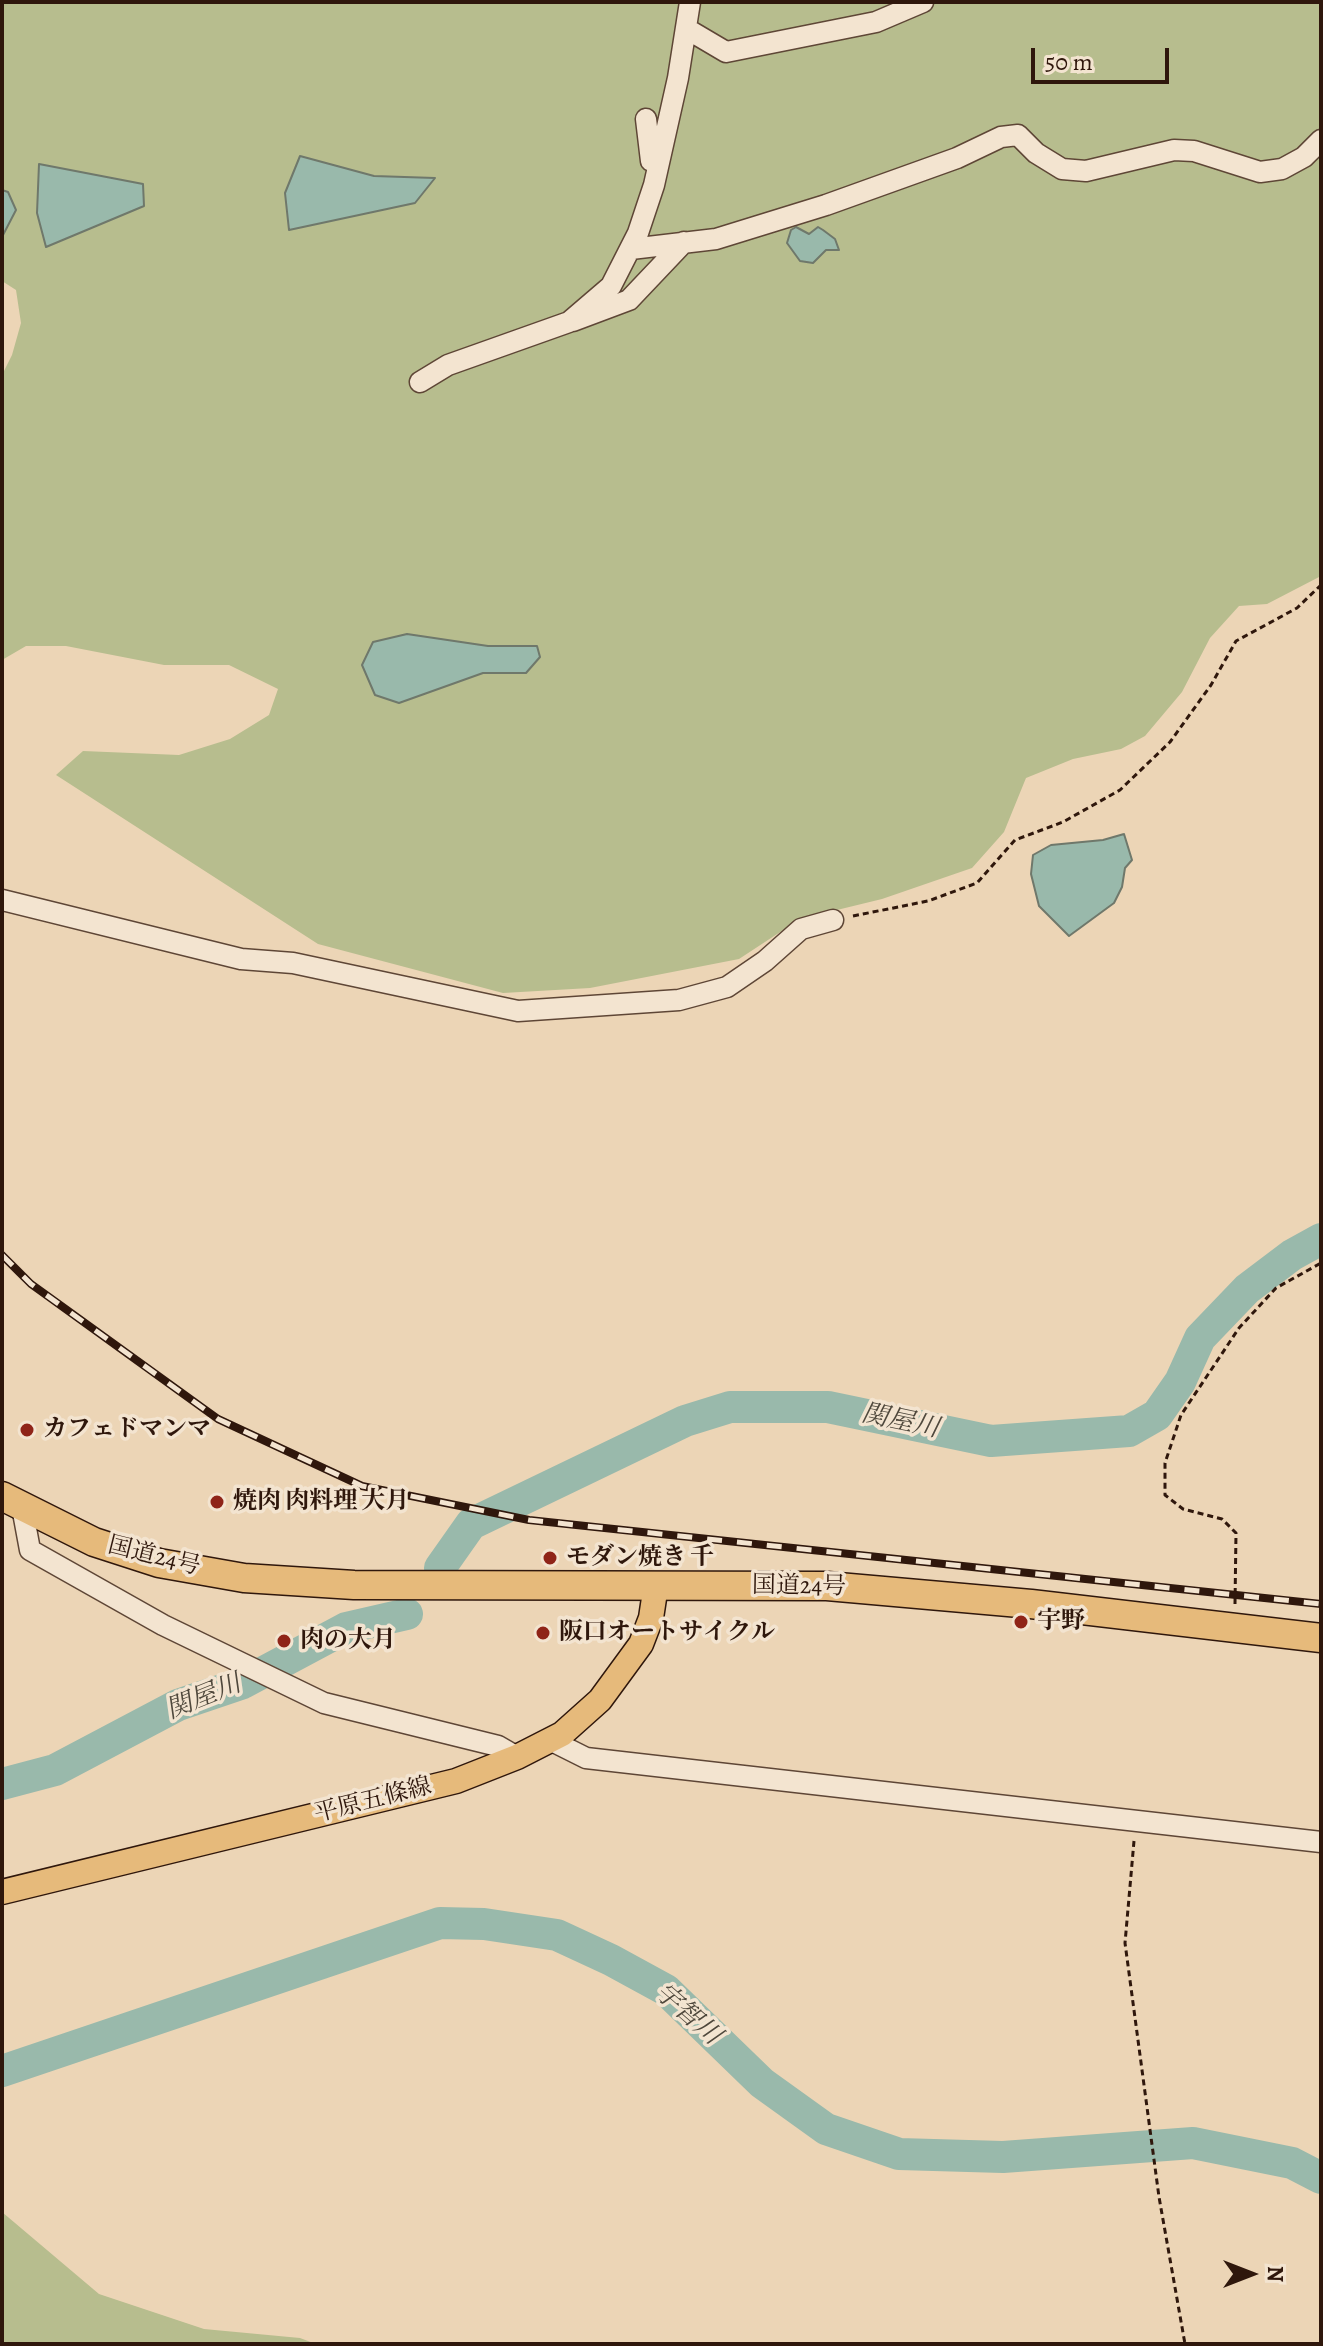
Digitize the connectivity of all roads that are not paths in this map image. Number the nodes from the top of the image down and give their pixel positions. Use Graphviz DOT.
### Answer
graph roads {
  1 [pos="690,2"];
  2 [pos="923,2"];
  3 [pos="687,29"];
  4 [pos="646,119"];
  5 [pos="1321,140"];
  6 [pos="654,185"];
  7 [pos="644,213"];
  8 [pos="677,242"];
  9 [pos="631,249"];
  10 [pos="569,322"];
  11 [pos="420,382"];
  12 [pos="2,900"];
  13 [pos="833,920"];
  14 [pos="12,1502"];
  15 [pos="656,1585"];
  16 [pos="1321,1638"];
  17 [pos="550,1740"];
  18 [pos="517,1757"];
  19 [pos="1321,1842"];
  20 [pos="2,1892"];
  1 -- 3 [label="street"];
  2 -- 3 [label="street"];
  3 -- 6 [label="street"];
  4 -- 6 [label="street"];
  5 -- 8 [label="street"];
  6 -- 7 [label="street"];
  7 -- 8 [label="street"];
  7 -- 9 [label="street"];
  8 -- 9 [label="street"];
  8 -- 10 [label="street"];
  9 -- 10 [label="street"];
  10 -- 11 [label="street"];
  12 -- 13 [label="street"];
  14 -- 15 [label="highway, 国道24号"];
  14 -- 18 [label="street"];
  15 -- 16 [label="highway, 国道24号"];
  15 -- 17 [label="main road, 平原五條線"];
  17 -- 18 [label="main road, 平原五條線"];
  17 -- 19 [label="street"];
  18 -- 20 [label="main road, 平原五條線"];
}
